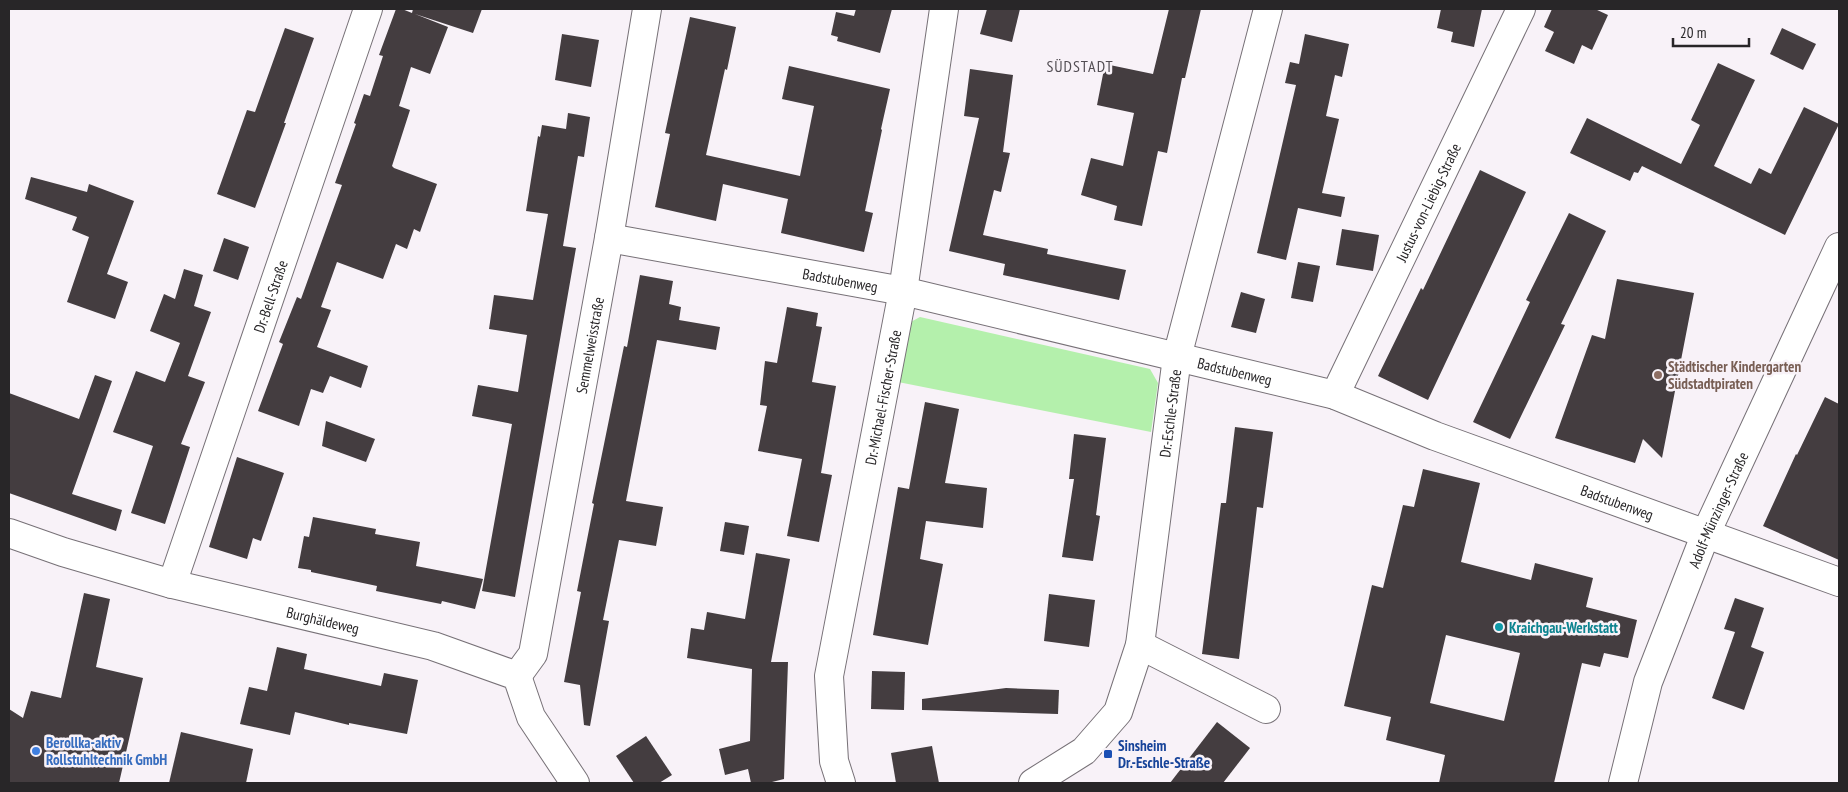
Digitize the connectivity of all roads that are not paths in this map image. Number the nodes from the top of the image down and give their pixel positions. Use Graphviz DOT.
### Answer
graph roads {
  1 [pos="368,9"];
  2 [pos="645,9"];
  3 [pos="944,9"];
  4 [pos="1268,9"];
  5 [pos="1521,9"];
  6 [pos="609,238"];
  7 [pos="1839,247"];
  8 [pos="903,291"];
  9 [pos="1177,357"];
  10 [pos="1335,395"];
  11 [pos="9,533"];
  12 [pos="1706,533"];
  13 [pos="1839,582"];
  14 [pos="172,584"];
  15 [pos="1140,645"];
  16 [pos="517,676"];
  17 [pos="1266,709"];
  18 [pos="1062,775"];
  19 [pos="575,783"];
  20 [pos="841,783"];
  21 [pos="1033,783"];
  22 [pos="1624,783"];
  1 -- 14 [label="street, Dr.-Bell-Straße"];
  2 -- 6 [label="street, Semmelweisstraße"];
  3 -- 8 [label="street, Dr.-Michael-Fischer-Straße"];
  4 -- 9 [label="street, Dr.-Eschle-Straße"];
  5 -- 10 [label="street, Justus-von-Liebig-Straße"];
  6 -- 8 [label="street, Badstubenweg"];
  6 -- 16 [label="street, Semmelweisstraße"];
  7 -- 12 [label="street, Adolf-Münzinger-Straße"];
  8 -- 9 [label="street, Badstubenweg"];
  8 -- 20 [label="street, Dr.-Michael-Fischer-Straße"];
  9 -- 10 [label="street, Badstubenweg"];
  9 -- 15 [label="street, Dr.-Eschle-Straße"];
  10 -- 12 [label="street, Badstubenweg"];
  11 -- 14 [label="street, Burghäldeweg"];
  12 -- 13 [label="street, Badstubenweg"];
  12 -- 22 [label="street, Adolf-Münzinger-Straße"];
  14 -- 16 [label="street, Burghäldeweg"];
  15 -- 17 [label="street"];
  15 -- 18 [label="street, Dr.-Eschle-Straße"];
  16 -- 19 [label="street"];
  18 -- 21 [label="street, Dr.-Eschle-Straße"];
}
